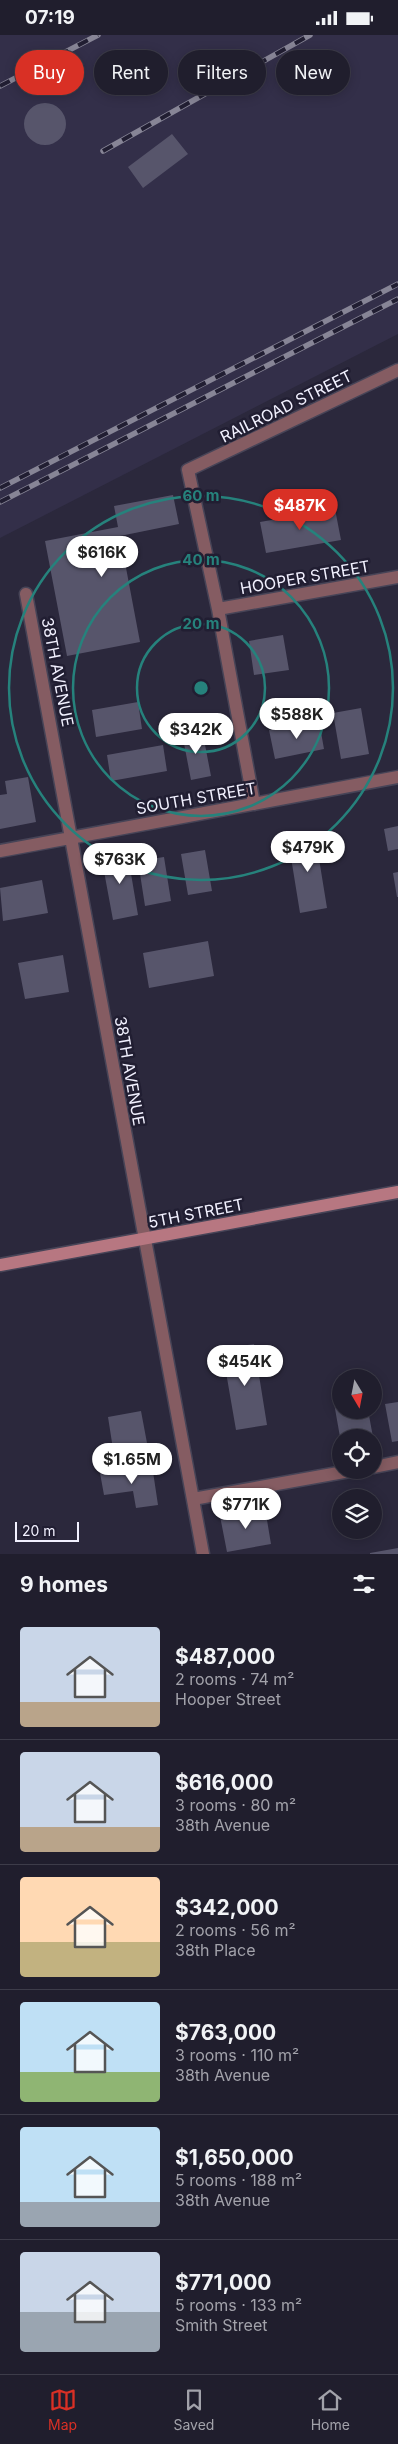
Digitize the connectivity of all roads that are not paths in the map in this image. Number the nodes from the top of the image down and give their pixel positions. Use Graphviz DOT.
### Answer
graph roads {
  1 [pos="398,370"];
  2 [pos="398,577"];
  3 [pos="26,594"];
  4 [pos="218,609"];
  5 [pos="398,777"];
  6 [pos="254,804"];
  7 [pos="73,837"];
  8 [pos="0,851"];
  9 [pos="398,1192"];
  10 [pos="144,1240"];
  11 [pos="0,1265"];
  12 [pos="398,1462"];
  13 [pos="382,1465"];
  14 [pos="332,1474"];
  15 [pos="193,1499"];
  16 [pos="203,1554"];
  1 -- 4 [label="street, RAILROAD STREET"];
  2 -- 4 [label="street, HOOPER STREET"];
  3 -- 7 [label="street, 38TH AVENUE"];
  4 -- 6 [label="street"];
  5 -- 6 [label="street, SOUTH STREET"];
  6 -- 7 [label="street, SOUTH STREET"];
  7 -- 8 [label="street, SOUTH STREET"];
  7 -- 10 [label="street, 38TH AVENUE"];
  9 -- 10 [label="street, 5TH STREET"];
  10 -- 11 [label="street, 5TH STREET"];
  10 -- 15 [label="street, 38TH AVENUE"];
  12 -- 13 [label="street"];
  14 -- 15 [label="street"];
  15 -- 16 [label="street, 38TH AVENUE"];
}
